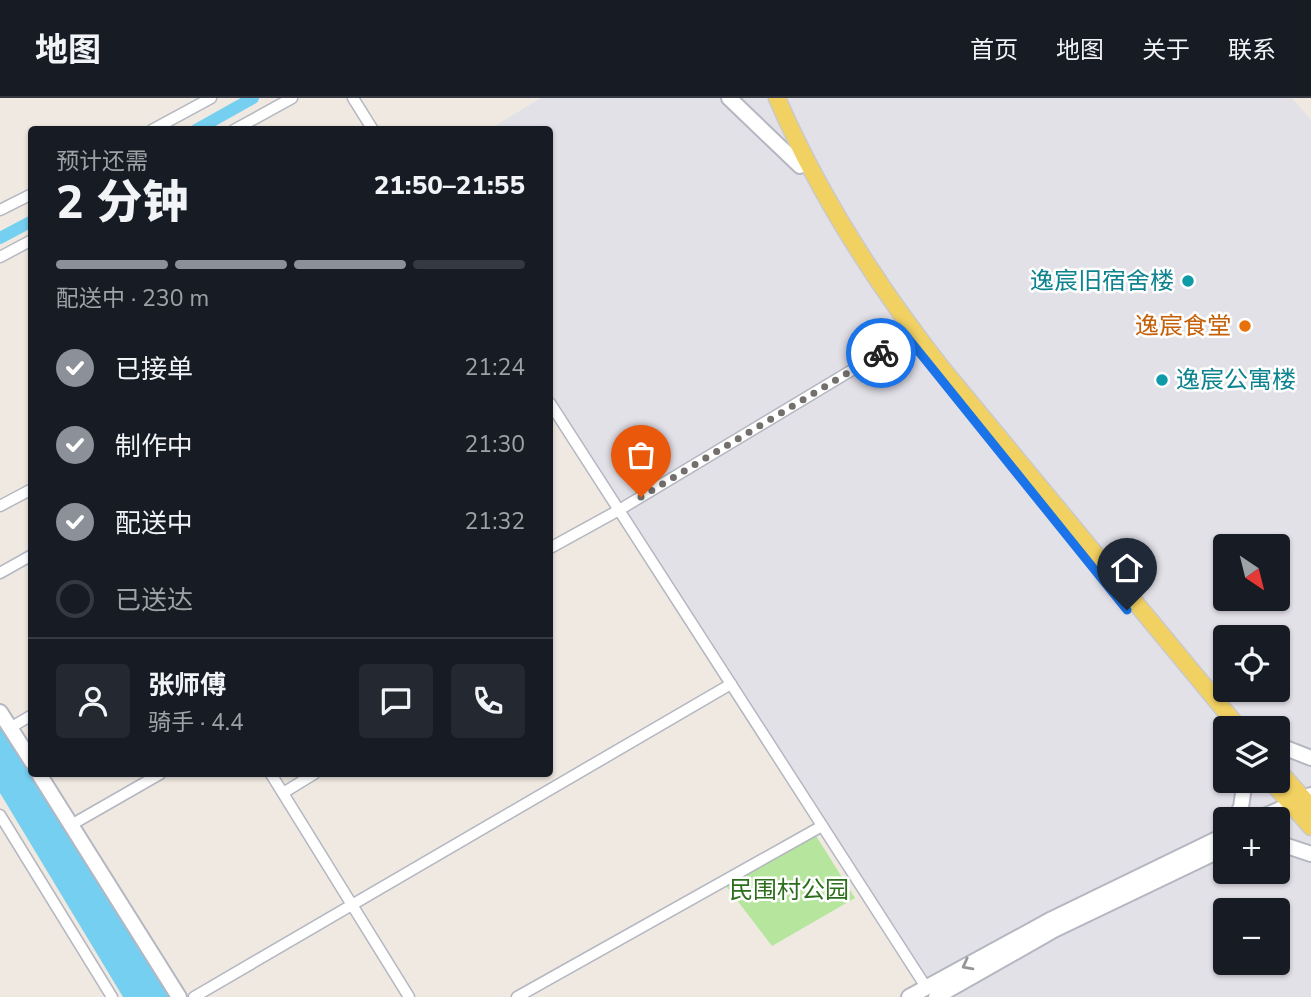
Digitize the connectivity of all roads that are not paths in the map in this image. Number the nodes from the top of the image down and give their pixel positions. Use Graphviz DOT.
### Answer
graph roads {
  1 [pos="211,98"];
  2 [pos="292,98"];
  3 [pos="353,98"];
  4 [pos="729,98"];
  5 [pos="774,98"];
  6 [pos="159,126"];
  7 [pos="241,126"];
  8 [pos="370,126"];
  9 [pos="800,166"];
  10 [pos="28,196"];
  11 [pos="0,210"];
  12 [pos="28,242"];
  13 [pos="0,257"];
  14 [pos="907,337"];
  15 [pos="553,408"];
  16 [pos="28,491"];
  17 [pos="0,506"];
  18 [pos="619,510"];
  19 [pos="553,546"];
  20 [pos="28,557"];
  21 [pos="0,573"];
  22 [pos="731,684"];
  23 [pos="0,712"];
  24 [pos="1226,716"];
  25 [pos="1227,716"];
  26 [pos="28,717"];
  27 [pos="10,728"];
  28 [pos="1290,750"];
  29 [pos="28,756"];
  30 [pos="1311,758"];
  31 [pos="40,777"];
  32 [pos="155,777"];
  33 [pos="273,777"];
  34 [pos="309,777"];
  35 [pos="1290,784"];
  36 [pos="283,793"];
  37 [pos="1304,801"];
  38 [pos="0,814"];
  39 [pos="71,825"];
  40 [pos="822,826"];
  41 [pos="1311,827"];
  42 [pos="1213,841"];
  43 [pos="1290,847"];
  44 [pos="1213,854"];
  45 [pos="1311,854"];
  46 [pos="352,905"];
  47 [pos="931,992"];
  48 [pos="112,997"];
  49 [pos="179,997"];
  50 [pos="194,997"];
  51 [pos="408,997"];
  52 [pos="517,997"];
  53 [pos="909,997"];
  1 -- 6 [label="street"];
  2 -- 7 [label="street"];
  3 -- 8 [label="street"];
  4 -- 9 [label="main road"];
  5 -- 9 [label="main road"];
  5 -- 25 [label="main road"];
  9 -- 14 [label="main road"];
  10 -- 11 [label="street"];
  12 -- 13 [label="street"];
  14 -- 18 [label="street"];
  14 -- 24 [label="main road"];
  15 -- 18 [label="street"];
  16 -- 17 [label="street"];
  18 -- 19 [label="street"];
  18 -- 22 [label="street"];
  20 -- 21 [label="street"];
  22 -- 40 [label="street"];
  22 -- 46 [label="street"];
  23 -- 27 [label="main road"];
  26 -- 27 [label="street"];
  27 -- 29 [label="main road"];
  28 -- 30 [label="main road"];
  31 -- 39 [label="main road"];
  32 -- 39 [label="street"];
  33 -- 36 [label="street"];
  34 -- 36 [label="street"];
  35 -- 37 [label="main road"];
  36 -- 46 [label="street"];
  37 -- 41 [label="main road"];
  38 -- 48 [label="street"];
  39 -- 49 [label="main road"];
  40 -- 47 [label="street"];
  40 -- 52 [label="street"];
  42 -- 47 [label="main road, one-way"];
  43 -- 45 [label="main road"];
  44 -- 47 [label="main road"];
  46 -- 50 [label="street"];
  46 -- 51 [label="street"];
  47 -- 53 [label="main road"];
}
